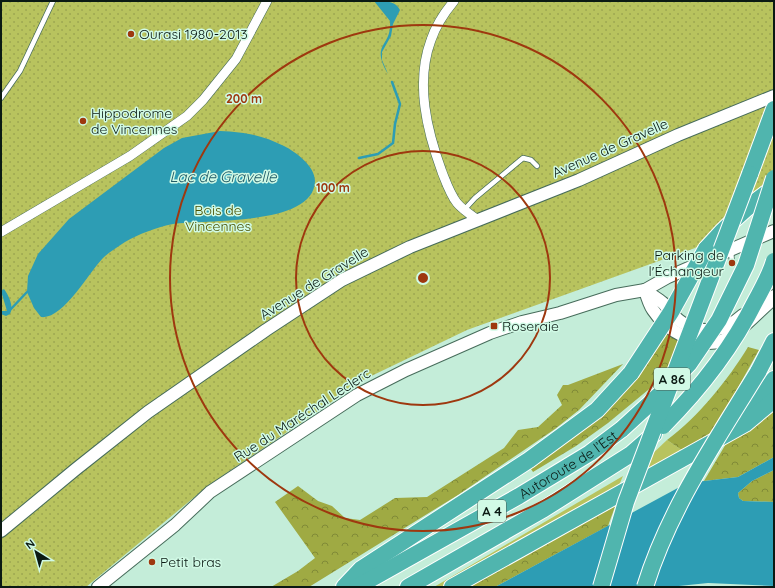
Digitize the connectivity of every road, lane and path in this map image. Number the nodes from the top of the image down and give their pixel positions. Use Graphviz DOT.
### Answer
graph roads {
  1 [pos="53,1"];
  2 [pos="267,1"];
  3 [pos="454,1"];
  4 [pos="1,98"];
  5 [pos="771,101"];
  6 [pos="537,166"];
  7 [pos="774,178"];
  8 [pos="774,188"];
  9 [pos="464,210"];
  10 [pos="478,220"];
  11 [pos="1,232"];
  12 [pos="774,232"];
  13 [pos="731,250"];
  14 [pos="774,261"];
  15 [pos="732,263"];
  16 [pos="774,280"];
  17 [pos="645,290"];
  18 [pos="774,296"];
  19 [pos="774,341"];
  20 [pos="774,378"];
  21 [pos="774,400"];
  22 [pos="696,450"];
  23 [pos="1,531"];
  24 [pos="98,587"];
  25 [pos="344,587"];
  26 [pos="357,587"];
  27 [pos="408,587"];
  28 [pos="452,587"];
  29 [pos="601,587"];
  30 [pos="645,587"];
  1 -- 4 [label="lane"];
  2 -- 11 [label="street"];
  3 -- 9 [label="street"];
  5 -- 10 [label="street, Avenue de Gravelle"];
  5 -- 29 [label="highway, A 86, bridge"];
  6 -- 9 [label="lane"];
  7 -- 26 [label="highway, Autoroute de l’Est / A 4, bridge"];
  8 -- 25 [label="highway, bridge"];
  9 -- 10 [label="street"];
  10 -- 23 [label="street, Avenue de Gravelle"];
  12 -- 13 [label="street, Rue du Maréchal Leclerc"];
  13 -- 15 [label="lane"];
  13 -- 17 [label="street, Rue du Maréchal Leclerc"];
  14 -- 27 [label="highway, Autoroute de l’Est / A 4, bridge"];
  16 -- 17 [label="street"];
  17 -- 18 [label="street"];
  17 -- 24 [label="street, Rue du Maréchal Leclerc"];
  19 -- 30 [label="highway, bridge"];
  20 -- 22 [label="highway"];
  21 -- 22 [label="highway"];
  22 -- 28 [label="highway"];
}
